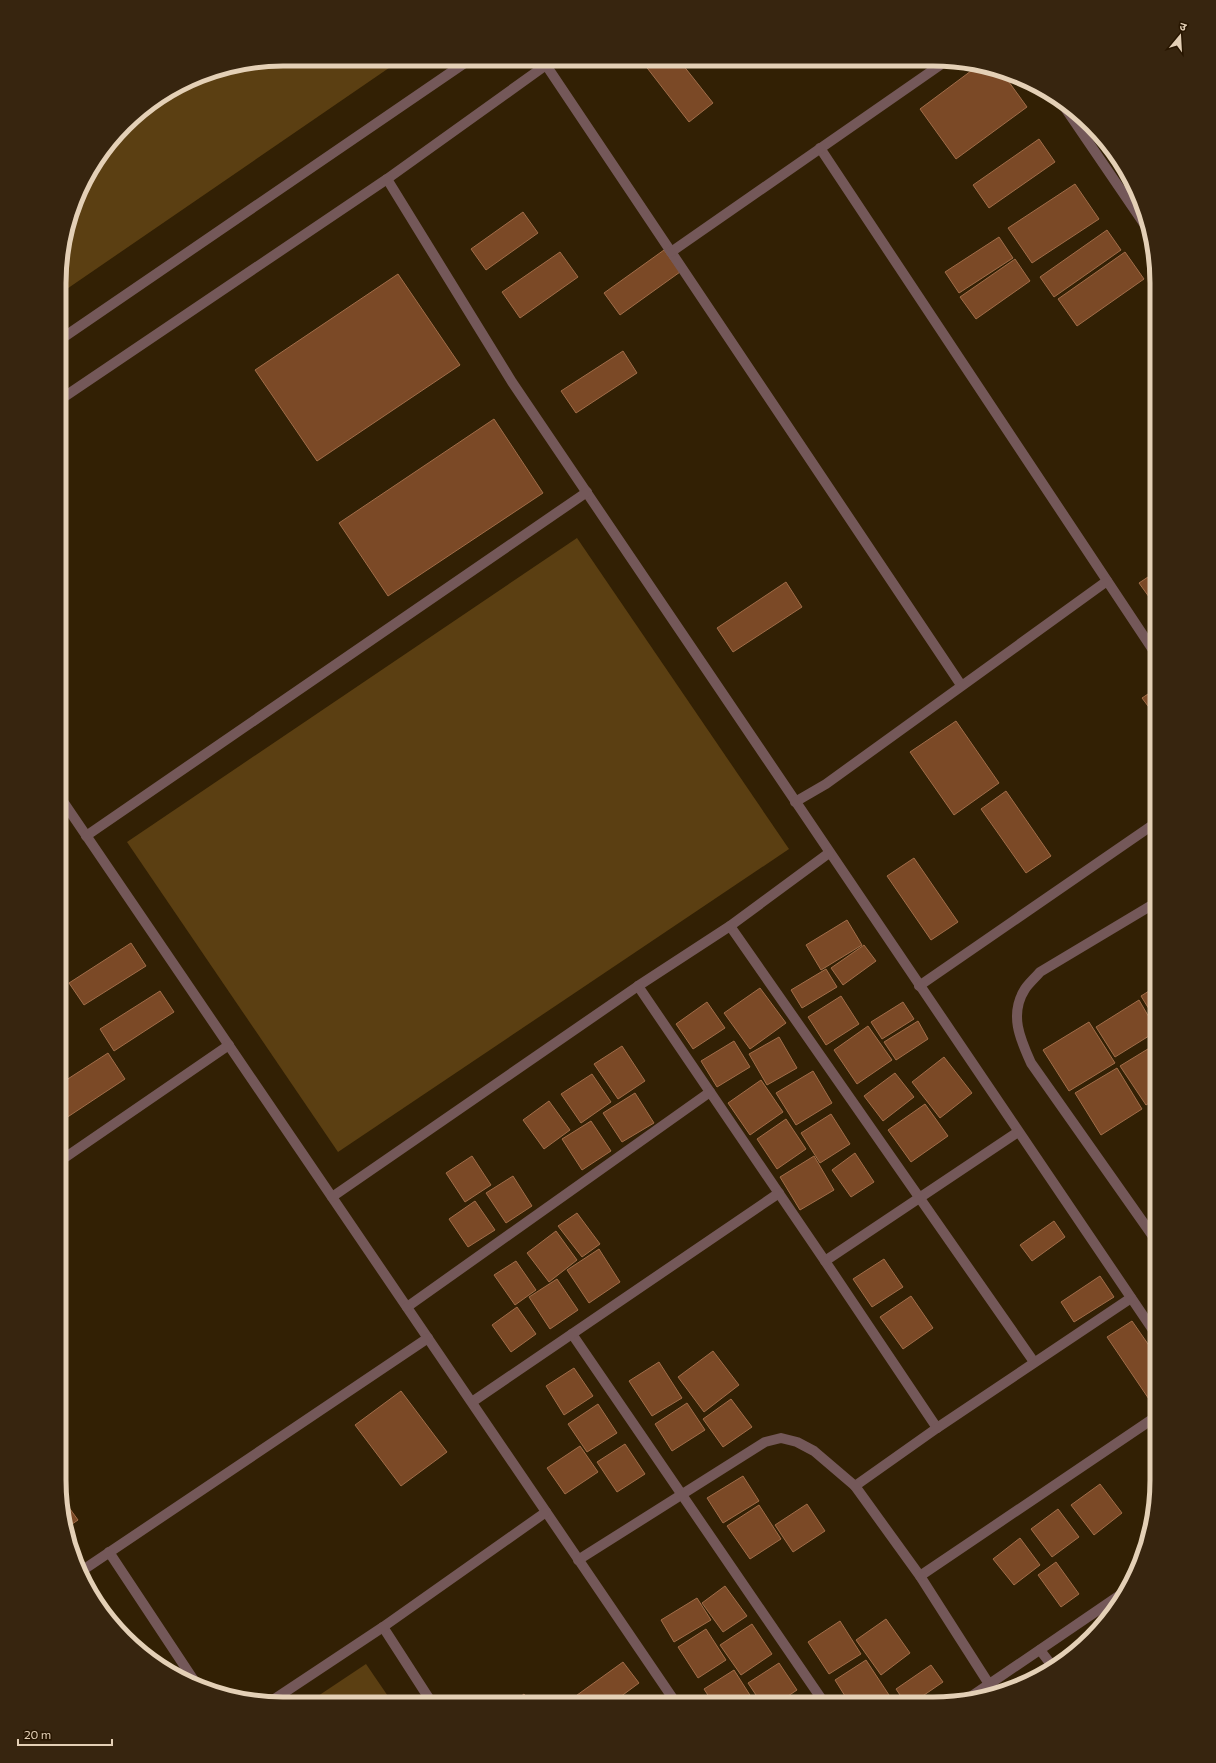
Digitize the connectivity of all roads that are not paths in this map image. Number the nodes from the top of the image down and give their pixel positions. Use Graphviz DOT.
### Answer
graph roads {
  1 [pos="460,66"];
  2 [pos="544,66"];
  3 [pos="553,66"];
  4 [pos="939,66"];
  5 [pos="1071,116"];
  6 [pos="820,148"];
  7 [pos="387,179"];
  8 [pos="1139,217"];
  9 [pos="671,252"];
  10 [pos="66,337"];
  11 [pos="66,396"];
  12 [pos="586,492"];
  13 [pos="1107,582"];
  14 [pos="1150,646"];
  15 [pos="961,685"];
  16 [pos="795,802"];
  17 [pos="66,806"];
  18 [pos="1150,827"];
  19 [pos="86,836"];
  20 [pos="829,853"];
  21 [pos="1150,906"];
  22 [pos="730,926"];
  23 [pos="638,986"];
  24 [pos="919,986"];
  25 [pos="229,1045"];
  26 [pos="710,1092"];
  27 [pos="1018,1132"];
  28 [pos="66,1154"];
  29 [pos="779,1193"];
  30 [pos="332,1197"];
  31 [pos="920,1198"];
  32 [pos="1150,1232"];
  33 [pos="825,1261"];
  34 [pos="1131,1298"];
  35 [pos="407,1307"];
  36 [pos="1150,1326"];
  37 [pos="572,1334"];
  38 [pos="428,1338"];
  39 [pos="1034,1362"];
  40 [pos="472,1402"];
  41 [pos="1150,1420"];
  42 [pos="936,1428"];
  43 [pos="855,1486"];
  44 [pos="681,1494"];
  45 [pos="546,1512"];
  46 [pos="109,1552"];
  47 [pos="578,1560"];
  48 [pos="85,1568"];
  49 [pos="920,1576"];
  50 [pos="1114,1599"];
  51 [pos="383,1626"];
  52 [pos="1040,1650"];
  53 [pos="1050,1663"];
  54 [pos="193,1677"];
  55 [pos="989,1684"];
  56 [pos="977,1693"];
  57 [pos="277,1697"];
  58 [pos="428,1697"];
  59 [pos="672,1697"];
  60 [pos="820,1697"];
  1 -- 10 [label="street"];
  2 -- 7 [label="street"];
  3 -- 9 [label="street"];
  4 -- 6 [label="street"];
  5 -- 8 [label="street"];
  6 -- 9 [label="street"];
  6 -- 13 [label="street"];
  7 -- 11 [label="street"];
  7 -- 12 [label="street"];
  9 -- 15 [label="street"];
  12 -- 16 [label="street"];
  12 -- 19 [label="street"];
  13 -- 14 [label="street"];
  13 -- 15 [label="street"];
  15 -- 16 [label="street"];
  16 -- 20 [label="street"];
  17 -- 19 [label="street"];
  18 -- 24 [label="street"];
  19 -- 25 [label="street"];
  20 -- 22 [label="street"];
  20 -- 24 [label="street"];
  21 -- 32 [label="street"];
  22 -- 23 [label="street"];
  22 -- 31 [label="street"];
  23 -- 26 [label="street"];
  23 -- 30 [label="street"];
  24 -- 27 [label="street"];
  25 -- 28 [label="street"];
  25 -- 30 [label="street"];
  26 -- 29 [label="street"];
  26 -- 35 [label="street"];
  27 -- 31 [label="street"];
  27 -- 34 [label="street"];
  29 -- 33 [label="street"];
  29 -- 37 [label="street"];
  30 -- 35 [label="street"];
  31 -- 33 [label="street"];
  31 -- 39 [label="street"];
  33 -- 42 [label="street"];
  34 -- 36 [label="street"];
  34 -- 39 [label="street"];
  35 -- 38 [label="street"];
  37 -- 40 [label="street"];
  37 -- 44 [label="street"];
  38 -- 40 [label="street"];
  38 -- 46 [label="street"];
  39 -- 42 [label="street"];
  40 -- 45 [label="street"];
  41 -- 49 [label="street"];
  42 -- 43 [label="street"];
  43 -- 44 [label="street"];
  43 -- 49 [label="street"];
  44 -- 47 [label="street"];
  44 -- 60 [label="street"];
  45 -- 47 [label="street"];
  45 -- 51 [label="street"];
  46 -- 48 [label="street"];
  46 -- 54 [label="street"];
  47 -- 59 [label="street"];
  49 -- 55 [label="street"];
  50 -- 52 [label="street"];
  51 -- 57 [label="street"];
  51 -- 58 [label="street"];
  52 -- 53 [label="street"];
  52 -- 55 [label="street"];
  55 -- 56 [label="street"];
}
